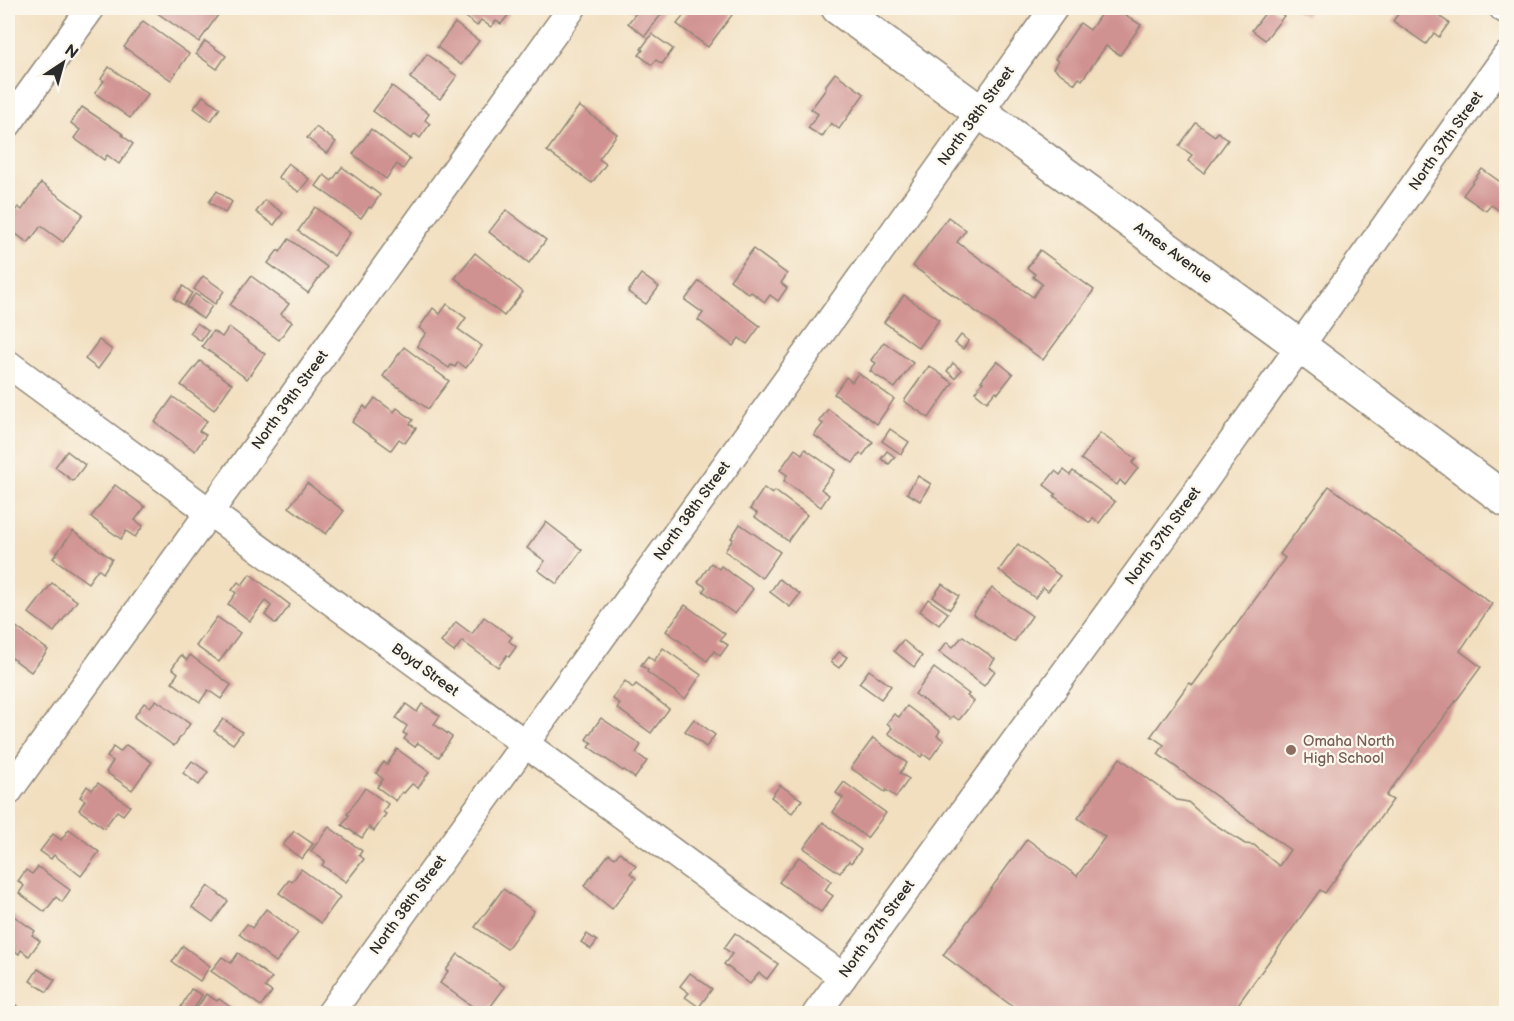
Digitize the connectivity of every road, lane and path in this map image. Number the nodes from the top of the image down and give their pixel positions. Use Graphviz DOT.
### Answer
graph roads {
  1 [pos="91,8"];
  2 [pos="572,8"];
  3 [pos="838,8"];
  4 [pos="1054,8"];
  5 [pos="1506,56"];
  6 [pos="979,111"];
  7 [pos="8,124"];
  8 [pos="1300,346"];
  9 [pos="8,364"];
  10 [pos="1506,500"];
  11 [pos="210,512"];
  12 [pos="525,743"];
  13 [pos="8,792"];
  14 [pos="843,977"];
  15 [pos="330,1014"];
  16 [pos="816,1014"];
  1 -- 7 [label="street"];
  2 -- 11 [label="street, North 39th Street"];
  3 -- 6 [label="main road, Ames Avenue"];
  4 -- 6 [label="street, North 38th Street"];
  5 -- 8 [label="street, North 37th Street"];
  6 -- 8 [label="main road, Ames Avenue"];
  6 -- 12 [label="street, North 38th Street"];
  8 -- 10 [label="main road, Ames Avenue"];
  8 -- 14 [label="street, North 37th Street"];
  9 -- 11 [label="street, Boyd Street"];
  11 -- 12 [label="street, Boyd Street"];
  11 -- 13 [label="street, North 39th Street"];
  12 -- 14 [label="street, Boyd Street"];
  12 -- 15 [label="street, North 38th Street"];
  14 -- 16 [label="street, North 37th Street"];
}
